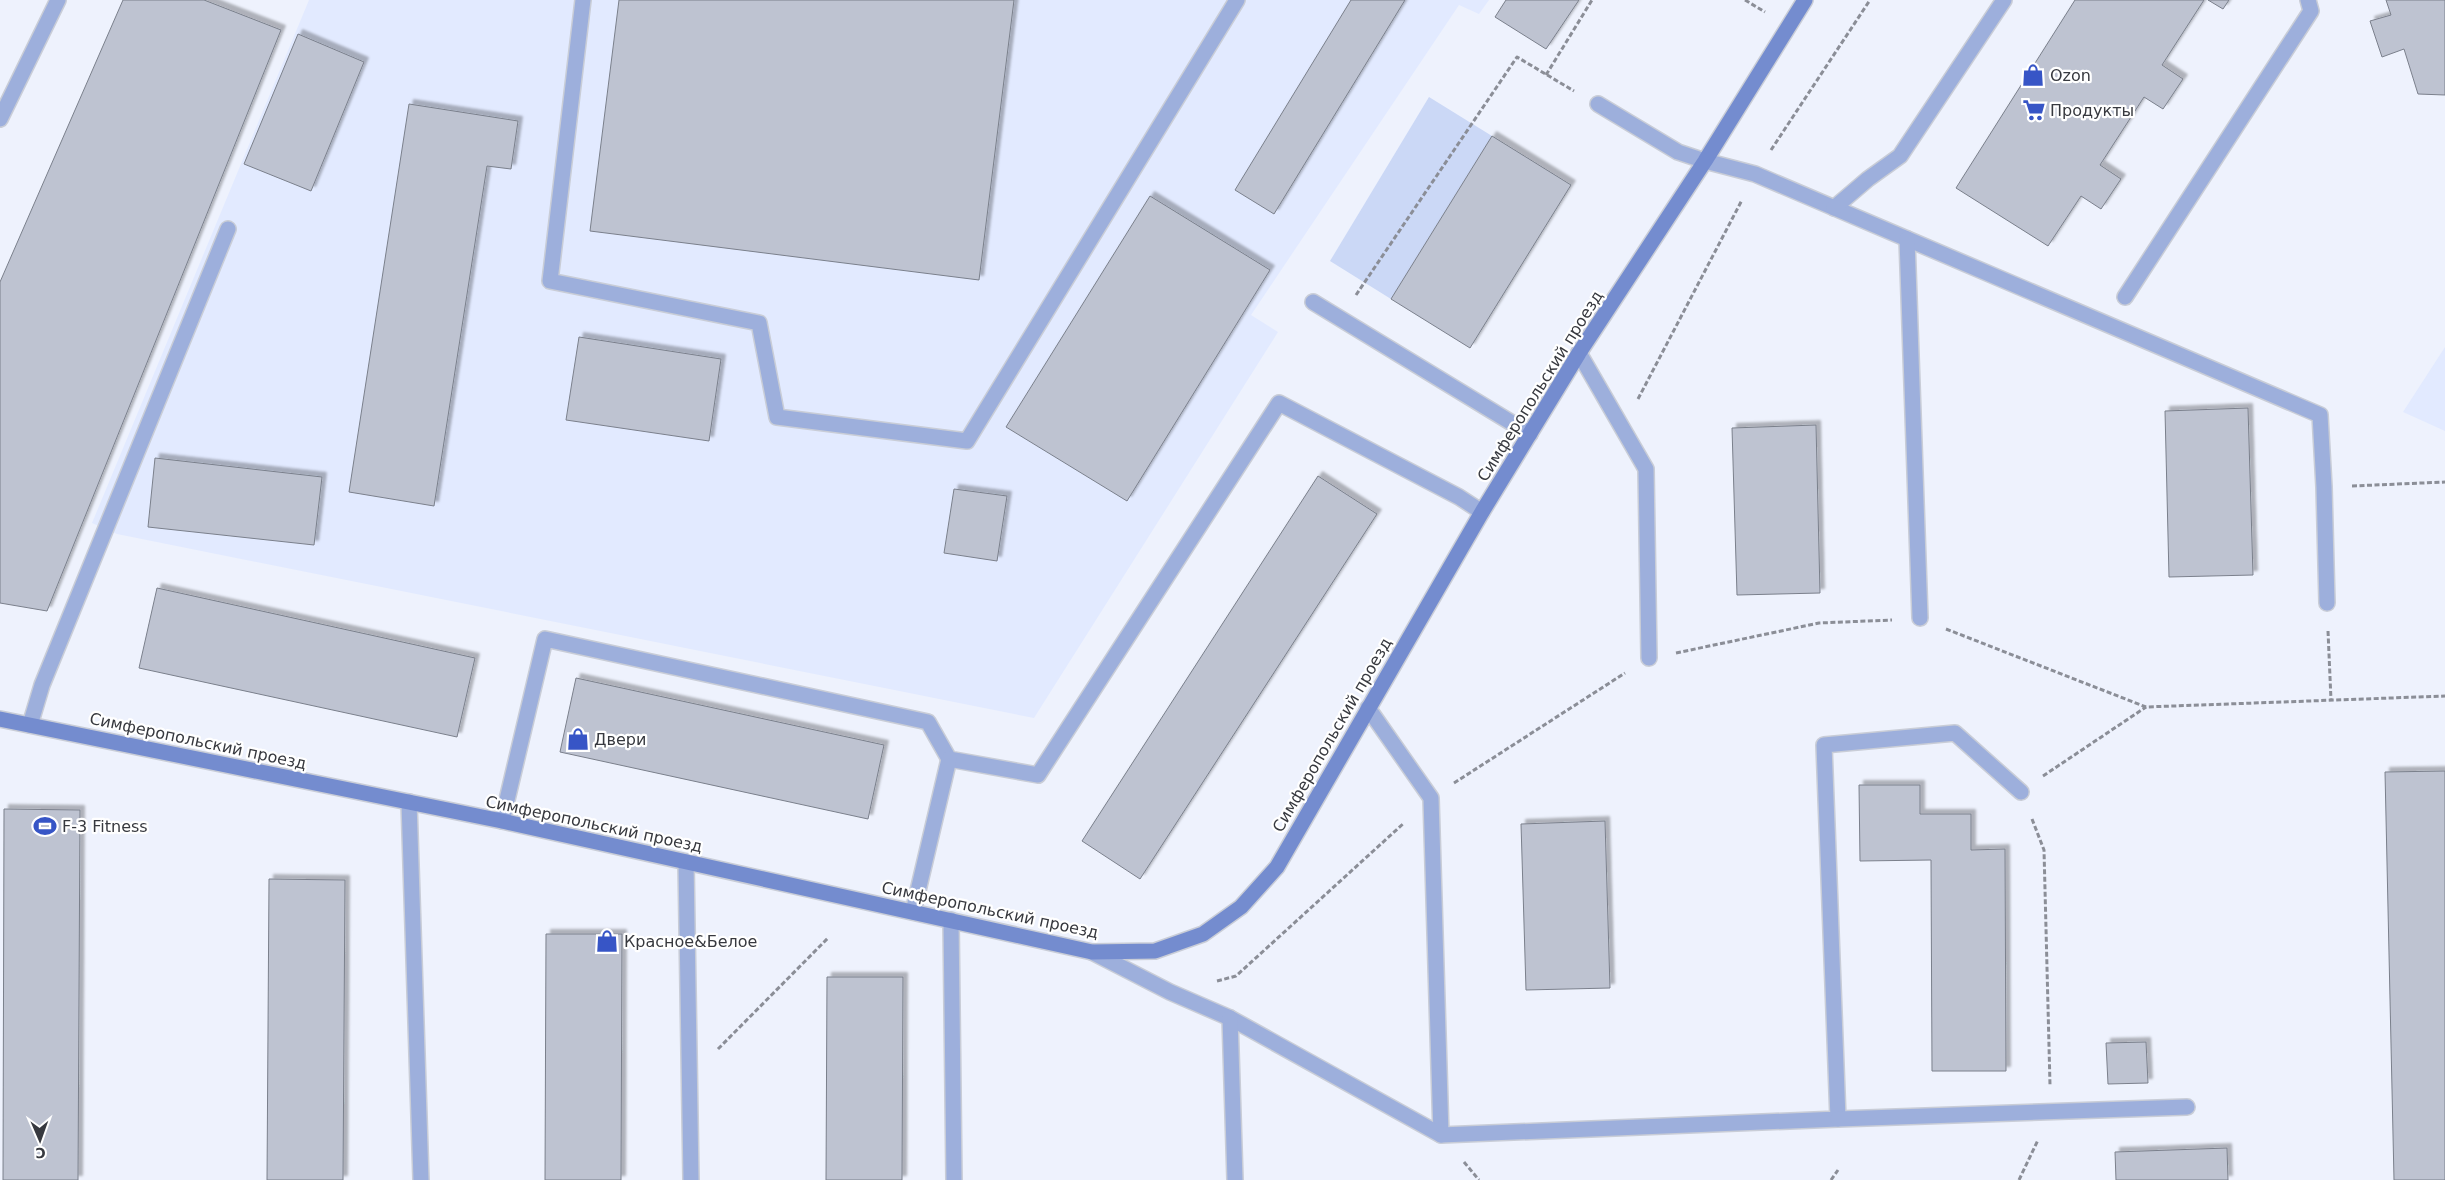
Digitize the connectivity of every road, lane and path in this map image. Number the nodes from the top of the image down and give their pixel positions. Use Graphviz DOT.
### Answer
graph roads {
  1 [pos="58,0"];
  2 [pos="583,0"];
  3 [pos="1237,0"];
  4 [pos="1592,0"];
  5 [pos="1745,0"];
  6 [pos="1805,0"];
  7 [pos="1870,0"];
  8 [pos="2004,0"];
  9 [pos="2308,0"];
  10 [pos="1766,13"];
  11 [pos="1546,75"];
  12 [pos="1598,104"];
  13 [pos="0,119"];
  14 [pos="1705,161"];
  15 [pos="1755,174"];
  16 [pos="1834,208"];
  17 [pos="228,229"];
  18 [pos="1907,239"];
  19 [pos="2124,297"];
  20 [pos="1313,302"];
  21 [pos="1340,319"];
  22 [pos="1579,353"];
  23 [pos="1622,430"];
  24 [pos="1530,434"];
  25 [pos="2445,482"];
  26 [pos="2324,487"];
  27 [pos="1482,512"];
  28 [pos="2326,603"];
  29 [pos="1920,618"];
  30 [pos="1649,658"];
  31 [pos="2445,696"];
  32 [pos="2331,700"];
  33 [pos="2146,707"];
  34 [pos="1368,708"];
  35 [pos="0,719"];
  36 [pos="30,725"];
  37 [pos="949,758"];
  38 [pos="2021,792"];
  39 [pos="1431,798"];
  40 [pos="409,802"];
  41 [pos="502,821"];
  42 [pos="686,862"];
  43 [pos="913,912"];
  44 [pos="951,920"];
  45 [pos="828,938"];
  46 [pos="1092,952"];
  47 [pos="1170,992"];
  48 [pos="1230,1018"];
  49 [pos="689,1078"];
  50 [pos="2187,1107"];
  51 [pos="2051,1111"];
  52 [pos="1838,1119"];
  53 [pos="1441,1135"];
  54 [pos="1838,1170"];
  55 [pos="421,1180"];
  56 [pos="691,1180"];
  57 [pos="954,1180"];
  58 [pos="1235,1180"];
  59 [pos="1831,1180"];
  60 [pos="2019,1180"];
  1 -- 13 [label="lane"];
  2 -- 3 [label="lane"];
  4 -- 11 [label="path"];
  5 -- 10 [label="path"];
  6 -- 14 [label="street, Симферопольский проезд"];
  7 -- 15 [label="path"];
  8 -- 16 [label="lane"];
  9 -- 19 [label="lane"];
  11 -- 12 [label="path"];
  11 -- 21 [label="path"];
  12 -- 14 [label="lane"];
  14 -- 15 [label="lane"];
  14 -- 22 [label="street, Симферопольский проезд"];
  15 -- 16 [label="lane"];
  15 -- 23 [label="path"];
  16 -- 18 [label="lane"];
  17 -- 36 [label="lane"];
  18 -- 26 [label="lane"];
  18 -- 29 [label="lane"];
  20 -- 21 [label="lane"];
  21 -- 24 [label="lane"];
  22 -- 23 [label="lane"];
  22 -- 24 [label="street, Симферопольский проезд"];
  23 -- 30 [label="lane"];
  24 -- 27 [label="street, Симферопольский проезд"];
  25 -- 26 [label="path"];
  26 -- 28 [label="lane"];
  27 -- 34 [label="street, Симферопольский проезд"];
  27 -- 37 [label="lane"];
  28 -- 32 [label="path"];
  29 -- 30 [label="path"];
  29 -- 33 [label="path"];
  30 -- 39 [label="path"];
  31 -- 32 [label="path"];
  32 -- 33 [label="path"];
  33 -- 38 [label="path"];
  34 -- 39 [label="lane"];
  34 -- 46 [label="street, Симферопольский проезд"];
  35 -- 36 [label="street, Симферопольский проезд"];
  36 -- 40 [label="street, Симферопольский проезд"];
  37 -- 41 [label="lane"];
  37 -- 43 [label="lane"];
  38 -- 51 [label="path"];
  38 -- 52 [label="lane"];
  39 -- 47 [label="path"];
  39 -- 53 [label="lane"];
  40 -- 41 [label="street, Симферопольский проезд"];
  40 -- 55 [label="lane"];
  41 -- 42 [label="street, Симферопольский проезд"];
  42 -- 43 [label="street, Симферопольский проезд"];
  42 -- 49 [label="lane"];
  43 -- 44 [label="street, Симферопольский проезд"];
  44 -- 46 [label="street, Симферопольский проезд"];
  44 -- 57 [label="lane"];
  45 -- 49 [label="path"];
  46 -- 47 [label="lane"];
  47 -- 48 [label="lane"];
  48 -- 53 [label="lane"];
  48 -- 58 [label="lane"];
  49 -- 56 [label="lane"];
  50 -- 51 [label="lane"];
  51 -- 52 [label="lane"];
  51 -- 60 [label="path"];
  52 -- 53 [label="lane"];
  54 -- 59 [label="path"];
}
